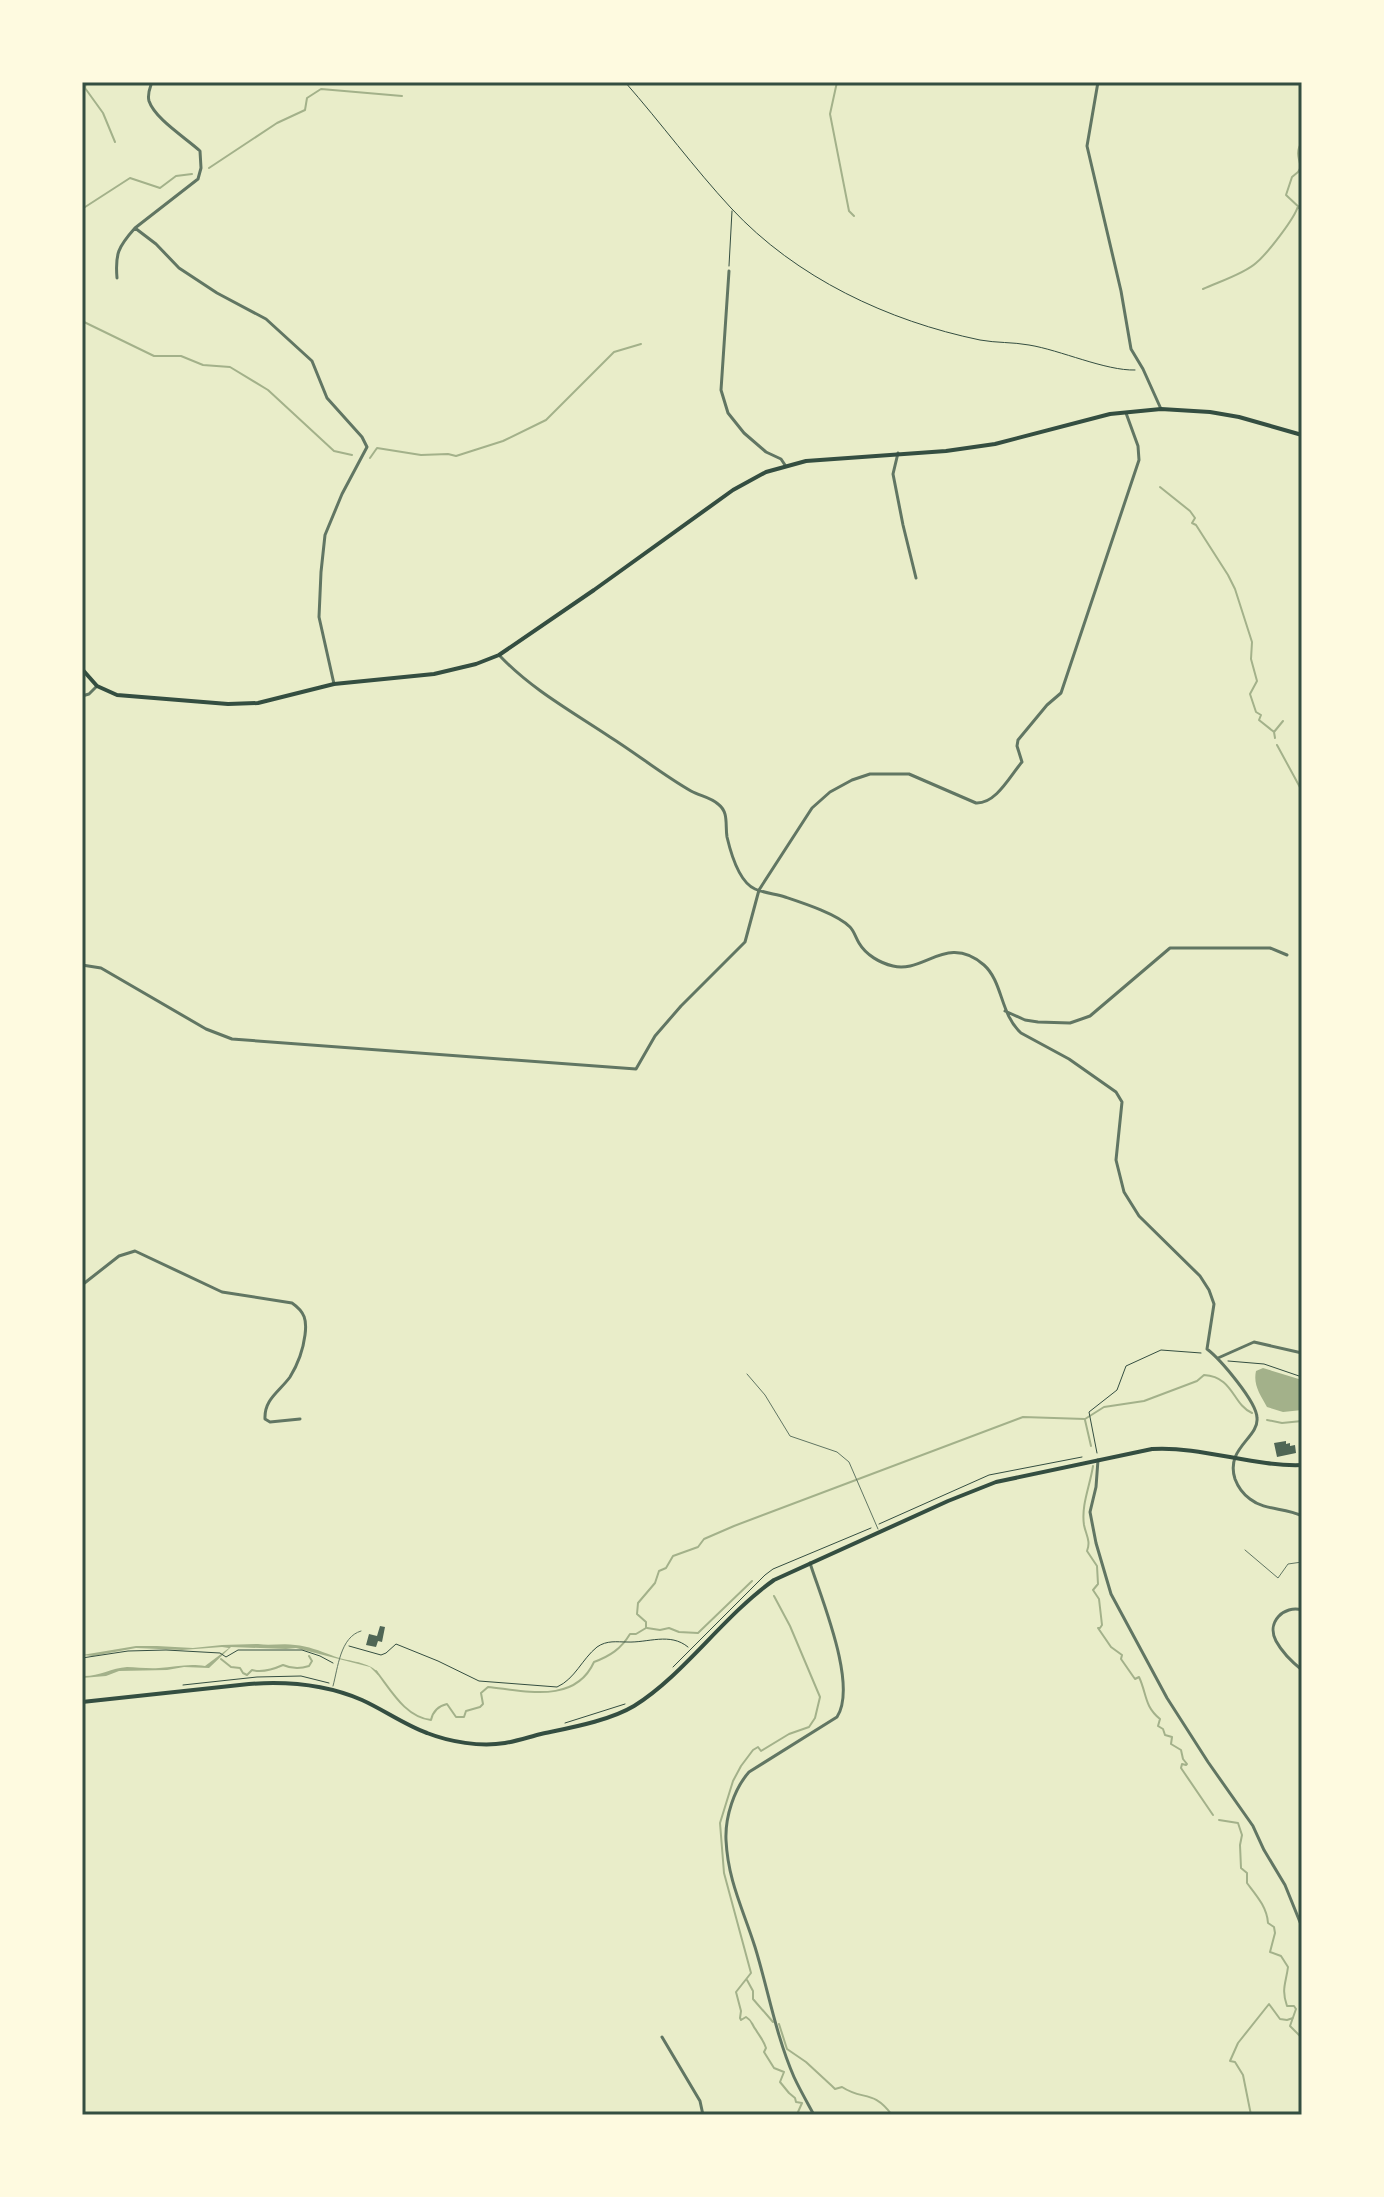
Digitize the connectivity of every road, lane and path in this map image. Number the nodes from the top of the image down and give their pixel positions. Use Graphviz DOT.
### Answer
graph roads {
  1 [pos="152,82"];
  2 [pos="625,82"];
  3 [pos="1098,82"];
  4 [pos="732,209"];
  5 [pos="135,228"];
  6 [pos="729,271"];
  7 [pos="117,278"];
  8 [pos="1143,369"];
  9 [pos="1161,409"];
  10 [pos="1126,412"];
  11 [pos="1302,435"];
  12 [pos="898,453"];
  13 [pos="785,465"];
  14 [pos="916,578"];
  15 [pos="499,655"];
  16 [pos="82,669"];
  17 [pos="334,684"];
  18 [pos="97,686"];
  19 [pos="82,696"];
  20 [pos="759,890"];
  21 [pos="1287,955"];
  22 [pos="82,965"];
  23 [pos="1005,1011"];
  24 [pos="82,1285"];
  25 [pos="1207,1349"];
  26 [pos="1302,1353"];
  27 [pos="1218,1358"];
  28 [pos="1229,1361"];
  29 [pos="747,1374"];
  30 [pos="1302,1377"];
  31 [pos="300,1419"];
  32 [pos="1235,1456"];
  33 [pos="1098,1460"];
  34 [pos="1302,1465"];
  35 [pos="1302,1516"];
  36 [pos="879,1532"];
  37 [pos="1245,1550"];
  38 [pos="810,1562"];
  39 [pos="1302,1562"];
  40 [pos="1302,1610"];
  41 [pos="361,1631"];
  42 [pos="345,1645"];
  43 [pos="82,1658"];
  44 [pos="338,1666"];
  45 [pos="671,1669"];
  46 [pos="1302,1670"];
  47 [pos="332,1689"];
  48 [pos="82,1702"];
  49 [pos="630,1702"];
  50 [pos="567,1722"];
  51 [pos="1302,1927"];
  52 [pos="662,2037"];
  53 [pos="703,2115"];
  54 [pos="814,2115"];
  1 -- 5 [label="street"];
  2 -- 4 [label="path"];
  3 -- 8 [label="street"];
  4 -- 6 [label="path"];
  4 -- 8 [label="path"];
  5 -- 7 [label="street"];
  5 -- 17 [label="street"];
  6 -- 13 [label="street"];
  8 -- 9 [label="street"];
  9 -- 10 [label="main road"];
  9 -- 11 [label="main road"];
  10 -- 12 [label="main road"];
  10 -- 20 [label="street"];
  12 -- 13 [label="main road"];
  12 -- 14 [label="street"];
  13 -- 15 [label="main road"];
  15 -- 17 [label="main road"];
  15 -- 20 [label="street"];
  16 -- 18 [label="main road"];
  17 -- 18 [label="main road"];
  18 -- 19 [label="street"];
  20 -- 22 [label="street"];
  20 -- 23 [label="street"];
  21 -- 23 [label="street"];
  23 -- 25 [label="street"];
  24 -- 31 [label="street"];
  25 -- 27 [label="street"];
  25 -- 33 [label="path"];
  26 -- 27 [label="street"];
  27 -- 32 [label="street"];
  28 -- 30 [label="path"];
  29 -- 36 [label="lane"];
  32 -- 33 [label="main road"];
  32 -- 34 [label="main road"];
  32 -- 35 [label="street"];
  33 -- 36 [label="main road"];
  33 -- 51 [label="street"];
  36 -- 38 [label="main road"];
  37 -- 39 [label="lane"];
  38 -- 47 [label="main road"];
  38 -- 54 [label="street"];
  40 -- 46 [label="street"];
  41 -- 42 [label="lane"];
  42 -- 44 [label="lane"];
  42 -- 45 [label="path"];
  43 -- 44 [label="path"];
  44 -- 47 [label="lane"];
  47 -- 48 [label="main road"];
  49 -- 50 [label="path"];
  52 -- 53 [label="street"];
}
